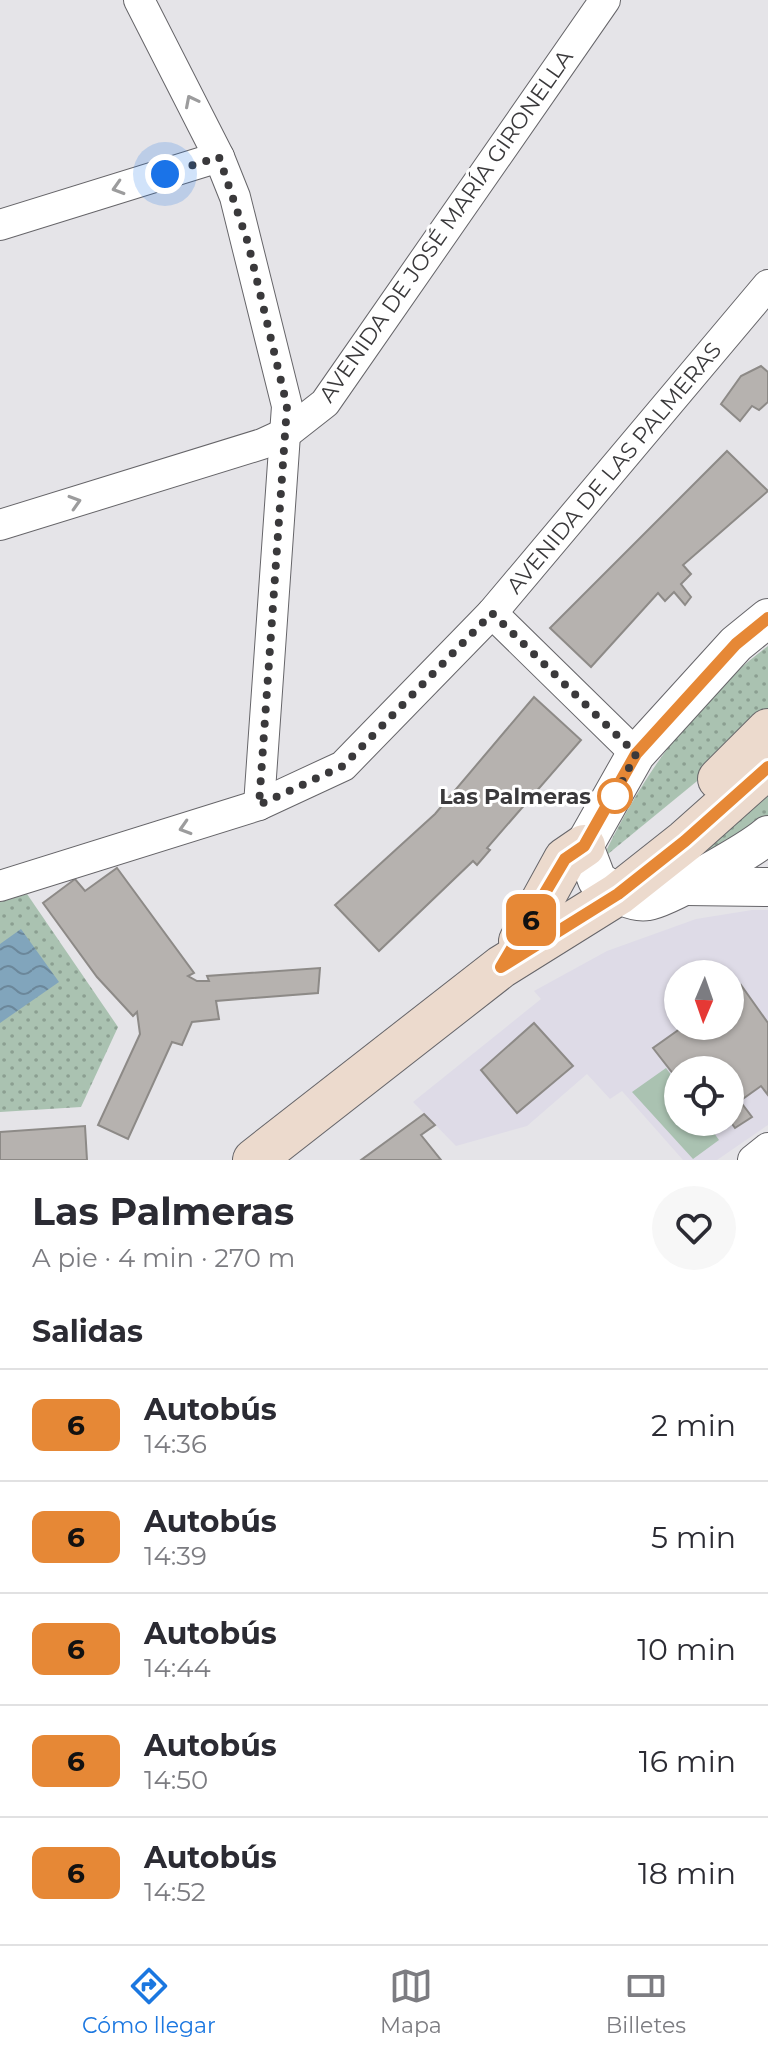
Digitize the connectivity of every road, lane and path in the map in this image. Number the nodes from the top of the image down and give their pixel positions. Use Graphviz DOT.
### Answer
graph roads {
  1 [pos="139,0"];
  2 [pos="605,0"];
  3 [pos="219,157"];
  4 [pos="0,225"];
  5 [pos="768,285"];
  6 [pos="288,432"];
  7 [pos="0,525"];
  8 [pos="492,613"];
  9 [pos="768,618"];
  10 [pos="768,730"];
  11 [pos="636,754"];
  12 [pos="768,767"];
  13 [pos="259,805"];
  14 [pos="768,835"];
  15 [pos="626,881"];
  16 [pos="0,886"];
  17 [pos="768,887"];
  18 [pos="510,954"];
  19 [pos="768,1148"];
  20 [pos="255,1160"];
  21 [pos="753,1160"];
  3 -- 1 [label="street, one-way"];
  2 -- 6 [label="street, AVENIDA DE JOSÉ MARÍA GIRONELLA"];
  3 -- 4 [label="street, one-way"];
  3 -- 6 [label="street"];
  5 -- 8 [label="street, AVENIDA DE LAS PALMERAS"];
  7 -- 6 [label="street, AVENIDA DE JOSÉ MARÍA GIRONELLA, one-way"];
  6 -- 13 [label="street"];
  8 -- 11 [label="street"];
  8 -- 13 [label="street, AVENIDA DE LAS PALMERAS"];
  9 -- 11 [label="street"];
  10 -- 15 [label="main road"];
  11 -- 15 [label="street"];
  12 -- 15 [label="main road"];
  13 -- 16 [label="street, AVENIDA DE LAS PALMERAS, one-way"];
  14 -- 15 [label="street"];
  15 -- 17 [label="street"];
  15 -- 18 [label="main road"];
  15 -- 18 [label="main road"];
  18 -- 20 [label="main road"];
  19 -- 21 [label="street"];
}
